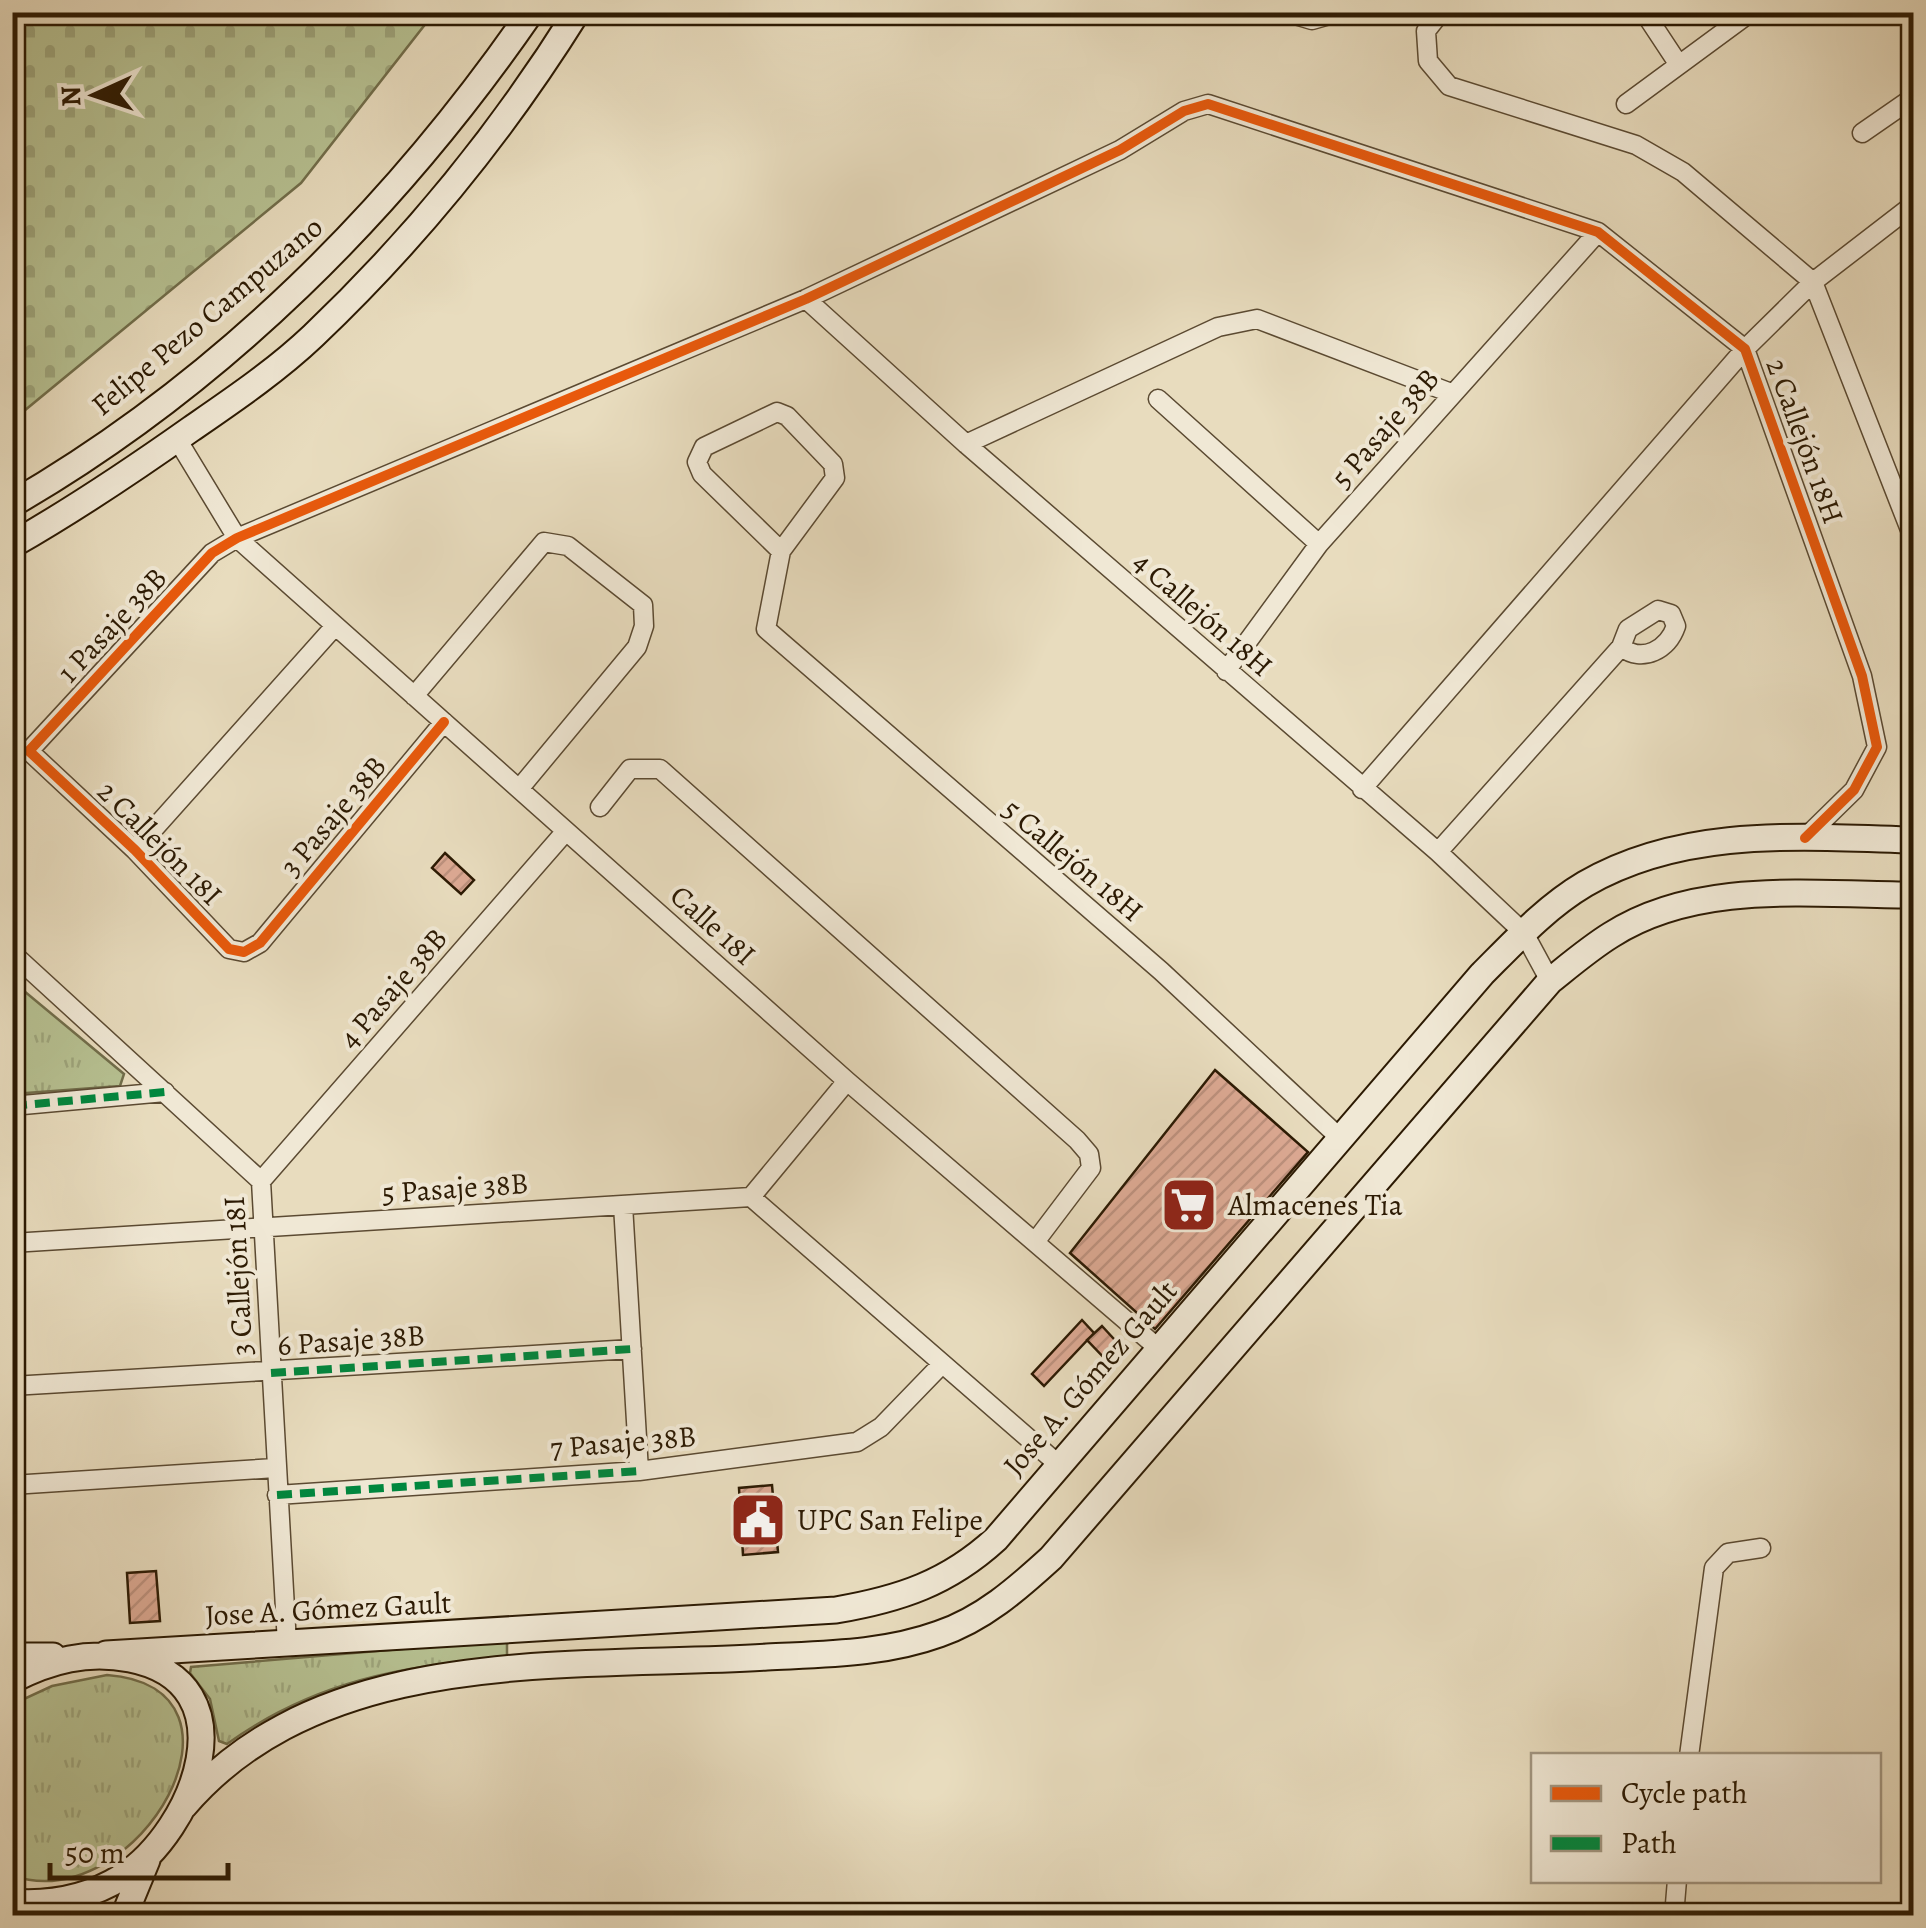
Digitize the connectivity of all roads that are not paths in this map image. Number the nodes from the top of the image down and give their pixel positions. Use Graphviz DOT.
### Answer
graph roads {
  1 [pos="531,12"];
  2 [pos="578,12"];
  3 [pos="1285,12"];
  4 [pos="1340,12"];
  5 [pos="1441,12"];
  6 [pos="1644,12"];
  7 [pos="1751,12"];
  8 [pos="1679,65"];
  9 [pos="1914,97"];
  10 [pos="1626,104"];
  11 [pos="1184,110"];
  12 [pos="1862,133"];
  13 [pos="1914,204"];
  14 [pos="1598,232"];
  15 [pos="1813,282"];
  16 [pos="806,299"];
  17 [pos="1745,349"];
  18 [pos="1450,394"];
  19 [pos="1158,399"];
  20 [pos="177,439"];
  21 [pos="966,444"];
  22 [pos="12,504"];
  23 [pos="237,538"];
  24 [pos="1914,540"];
  25 [pos="1320,544"];
  26 [pos="12,545"];
  27 [pos="781,551"];
  28 [pos="335,626"];
  29 [pos="1621,646"];
  30 [pos="1226,671"];
  31 [pos="414,696"];
  32 [pos="444,722"];
  33 [pos="29,751"];
  34 [pos="518,789"];
  35 [pos="1362,789"];
  36 [pos="600,807"];
  37 [pos="566,831"];
  38 [pos="1805,838"];
  39 [pos="1914,840"];
  40 [pos="135,850"];
  41 [pos="1438,852"];
  42 [pos="1914,895"];
  43 [pos="1524,933"];
  44 [pos="260,942"];
  45 [pos="12,953"];
  46 [pos="1550,981"];
  47 [pos="847,1081"];
  48 [pos="164,1092"];
  49 [pos="12,1106"];
  50 [pos="1340,1138"];
  51 [pos="261,1181"];
  52 [pos="751,1198"];
  53 [pos="624,1205"];
  54 [pos="263,1228"];
  55 [pos="1035,1242"];
  56 [pos="12,1243"];
  57 [pos="1158,1348"];
  58 [pos="632,1350"];
  59 [pos="942,1364"];
  60 [pos="270,1373"];
  61 [pos="12,1386"];
  62 [pos="1058,1464"];
  63 [pos="275,1468"];
  64 [pos="639,1470"];
  65 [pos="12,1486"];
  66 [pos="278,1496"];
  67 [pos="1761,1548"];
  68 [pos="287,1644"];
  69 [pos="106,1654"];
  70 [pos="12,1656"];
  71 [pos="73,1656"];
  72 [pos="12,1680"];
  73 [pos="1689,1753"];
  74 [pos="184,1806"];
  75 [pos="150,1854"];
  76 [pos="1677,1883"];
  77 [pos="12,1902"];
  78 [pos="124,1916"];
  79 [pos="1674,1916"];
  1 -- 22 [label="main road, Felipe Pezo Campuzano"];
  2 -- 20 [label="main road"];
  3 -- 4 [label="street"];
  5 -- 15 [label="street, 2 Callejón 18H"];
  6 -- 8 [label="street"];
  7 -- 8 [label="street"];
  8 -- 10 [label="street"];
  9 -- 12 [label="street"];
  11 -- 14 [label="street, 2 Callejón 18H"];
  11 -- 16 [label="street, 1 Pasaje 38B"];
  13 -- 15 [label="street"];
  14 -- 17 [label="street, 2 Callejón 18H"];
  14 -- 18 [label="street, 5 Pasaje 38B"];
  15 -- 17 [label="street"];
  15 -- 24 [label="street, 2 Callejón 18H"];
  16 -- 21 [label="street, 4 Callejón 18H"];
  16 -- 23 [label="street, 1 Pasaje 38B"];
  17 -- 35 [label="street"];
  17 -- 38 [label="street, 2 Callejón 18H"];
  18 -- 21 [label="street"];
  18 -- 25 [label="street, 5 Pasaje 38B"];
  19 -- 25 [label="street"];
  20 -- 23 [label="street, Calle 18I"];
  20 -- 26 [label="main road"];
  21 -- 30 [label="street, 4 Callejón 18H"];
  23 -- 28 [label="street, Calle 18I"];
  23 -- 33 [label="street, 1 Pasaje 38B"];
  25 -- 30 [label="street, 5 Pasaje 38B"];
  27 -- 27 [label="street"];
  27 -- 50 [label="street, 5 Callejón 18H"];
  28 -- 31 [label="street, Calle 18I"];
  28 -- 40 [label="street"];
  29 -- 41 [label="street"];
  30 -- 35 [label="street, 4 Callejón 18H"];
  31 -- 32 [label="street, Calle 18I"];
  31 -- 34 [label="street"];
  32 -- 34 [label="street, Calle 18I"];
  32 -- 44 [label="street, 3 Pasaje 38B"];
  33 -- 40 [label="street, 2 Callejón 18I"];
  34 -- 37 [label="street, Calle 18I"];
  35 -- 41 [label="street, 4 Callejón 18H"];
  36 -- 55 [label="street"];
  37 -- 47 [label="street, Calle 18I"];
  37 -- 51 [label="street, 4 Pasaje 38B"];
  38 -- 39 [label="main road, Jose A. Gómez Gault"];
  38 -- 43 [label="main road, Jose A. Gómez Gault"];
  40 -- 44 [label="street, 2 Callejón 18I"];
  41 -- 43 [label="street, 4 Callejón 18H"];
  42 -- 46 [label="main road"];
  43 -- 46 [label="street, 4 Callejón 18H"];
  43 -- 50 [label="main road, Jose A. Gómez Gault"];
  45 -- 48 [label="street, 3 Callejón 18I"];
  46 -- 74 [label="main road"];
  47 -- 52 [label="street"];
  47 -- 55 [label="street, Calle 18I"];
  48 -- 49 [label="street"];
  48 -- 51 [label="street, 3 Callejón 18I"];
  50 -- 57 [label="main road, Jose A. Gómez Gault"];
  51 -- 54 [label="street, 3 Callejón 18I"];
  52 -- 53 [label="street, 5 Pasaje 38B"];
  52 -- 59 [label="street"];
  53 -- 54 [label="street, 5 Pasaje 38B"];
  53 -- 58 [label="street"];
  54 -- 56 [label="street, 5 Pasaje 38B"];
  54 -- 60 [label="street, 3 Callejón 18I"];
  55 -- 57 [label="street, Calle 18I"];
  57 -- 62 [label="main road, Jose A. Gómez Gault"];
  58 -- 60 [label="street, 6 Pasaje 38B"];
  58 -- 64 [label="street"];
  59 -- 62 [label="street"];
  59 -- 64 [label="street, 7 Pasaje 38B"];
  60 -- 61 [label="street, 6 Pasaje 38B"];
  60 -- 63 [label="street, 3 Callejón 18I"];
  62 -- 68 [label="main road, Jose A. Gómez Gault"];
  63 -- 65 [label="street"];
  63 -- 66 [label="street, 3 Callejón 18I"];
  64 -- 66 [label="street, 7 Pasaje 38B"];
  66 -- 68 [label="street, 3 Callejón 18I"];
  67 -- 73 [label="street"];
  68 -- 69 [label="main road, Jose A. Gómez Gault"];
  69 -- 71 [label="main road, Jose A. Gómez Gault"];
  69 -- 74 [label="main road"];
  70 -- 71 [label="main road"];
  71 -- 72 [label="main road"];
  74 -- 75 [label="main road"];
  75 -- 77 [label="main road"];
  75 -- 78 [label="main road"];
  76 -- 79 [label="street"];
}
